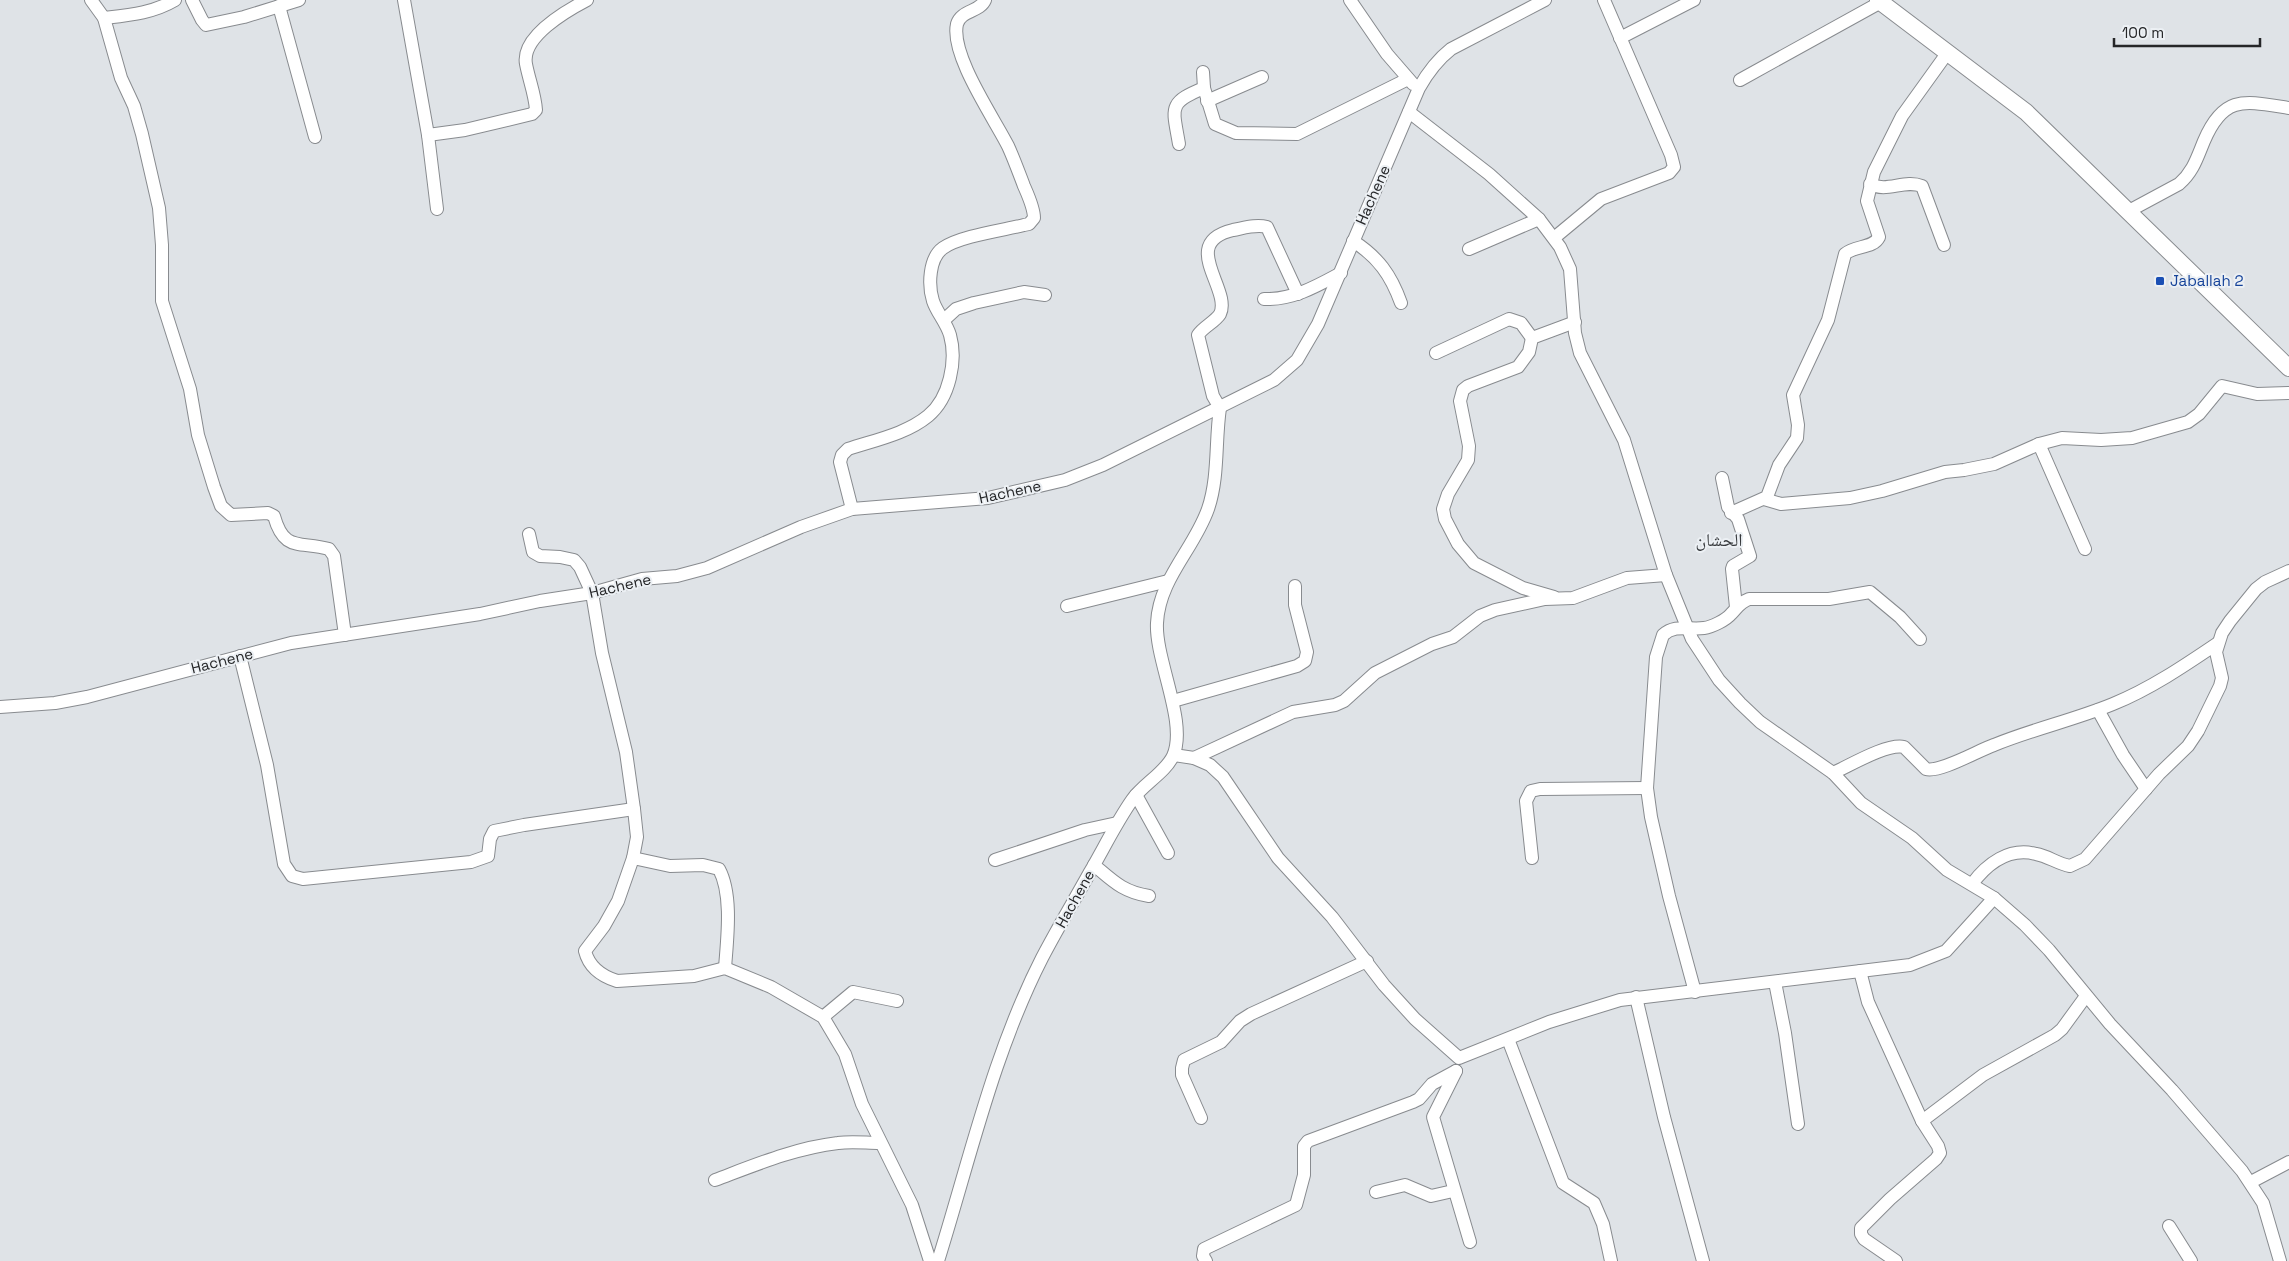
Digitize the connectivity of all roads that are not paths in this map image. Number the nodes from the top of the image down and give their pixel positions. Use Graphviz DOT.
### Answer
graph roads {
  1 [pos="91,0"];
  2 [pos="175,0"];
  3 [pos="192,0"];
  4 [pos="299,0"];
  5 [pos="404,0"];
  6 [pos="587,0"];
  7 [pos="985,0"];
  8 [pos="1350,0"];
  9 [pos="1545,0"];
  10 [pos="1604,0"];
  11 [pos="1694,0"];
  12 [pos="1880,1"];
  13 [pos="279,6"];
  14 [pos="104,18"];
  15 [pos="1620,38"];
  16 [pos="1948,52"];
  17 [pos="1203,72"];
  18 [pos="1262,77"];
  19 [pos="1408,79"];
  20 [pos="1740,80"];
  21 [pos="1204,88"];
  22 [pos="1419,88"];
  23 [pos="1207,101"];
  24 [pos="2289,108"];
  25 [pos="1409,112"];
  26 [pos="315,136"];
  27 [pos="428,136"];
  28 [pos="1179,144"];
  29 [pos="1870,184"];
  30 [pos="437,208"];
  31 [pos="2128,212"];
  32 [pos="1539,219"];
  33 [pos="1554,238"];
  34 [pos="1353,241"];
  35 [pos="1944,245"];
  36 [pos="1469,249"];
  37 [pos="1341,272"];
  38 [pos="1298,294"];
  39 [pos="1045,295"];
  40 [pos="1264,299"];
  41 [pos="1401,303"];
  42 [pos="944,320"];
  43 [pos="1575,322"];
  44 [pos="1532,338"];
  45 [pos="1436,353"];
  46 [pos="2289,368"];
  47 [pos="2289,393"];
  48 [pos="1220,408"];
  49 [pos="2039,444"];
  50 [pos="1722,478"];
  51 [pos="1764,499"];
  52 [pos="852,510"];
  53 [pos="1731,513"];
  54 [pos="528,534"];
  55 [pos="2085,549"];
  56 [pos="2289,571"];
  57 [pos="1666,575"];
  58 [pos="1168,581"];
  59 [pos="1295,586"];
  60 [pos="592,593"];
  61 [pos="1558,599"];
  62 [pos="1067,606"];
  63 [pos="1736,607"];
  64 [pos="1688,626"];
  65 [pos="345,635"];
  66 [pos="1920,639"];
  67 [pos="2218,643"];
  68 [pos="240,656"];
  69 [pos="1173,701"];
  70 [pos="0,707"];
  71 [pos="2098,710"];
  72 [pos="1174,755"];
  73 [pos="1194,758"];
  74 [pos="1833,773"];
  75 [pos="1647,788"];
  76 [pos="2146,789"];
  77 [pos="1136,795"];
  78 [pos="634,809"];
  79 [pos="1117,823"];
  80 [pos="1168,853"];
  81 [pos="634,858"];
  82 [pos="1532,858"];
  83 [pos="995,860"];
  84 [pos="1094,865"];
  85 [pos="1972,884"];
  86 [pos="1149,896"];
  87 [pos="1994,898"];
  88 [pos="1367,961"];
  89 [pos="725,968"];
  90 [pos="1860,971"];
  91 [pos="1775,982"];
  92 [pos="1695,992"];
  93 [pos="1636,996"];
  94 [pos="2086,996"];
  95 [pos="897,1001"];
  96 [pos="824,1017"];
  97 [pos="1508,1039"];
  98 [pos="1459,1058"];
  99 [pos="1456,1071"];
  100 [pos="1201,1118"];
  101 [pos="1922,1121"];
  102 [pos="1798,1124"];
  103 [pos="880,1143"];
  104 [pos="2289,1162"];
  105 [pos="715,1180"];
  106 [pos="2251,1182"];
  107 [pos="1453,1191"];
  108 [pos="1376,1192"];
  109 [pos="2169,1226"];
  110 [pos="1470,1242"];
  111 [pos="930,1261"];
  112 [pos="938,1261"];
  113 [pos="1206,1261"];
  114 [pos="1611,1261"];
  115 [pos="1703,1261"];
  116 [pos="1896,1261"];
  117 [pos="2191,1261"];
  118 [pos="2280,1261"];
  1 -- 14 [label="street"];
  2 -- 14 [label="street"];
  3 -- 13 [label="street"];
  4 -- 13 [label="street"];
  5 -- 27 [label="street"];
  6 -- 27 [label="street"];
  7 -- 42 [label="street"];
  8 -- 19 [label="street"];
  9 -- 22 [label="street, Hachene"];
  10 -- 15 [label="street"];
  11 -- 15 [label="street"];
  12 -- 16 [label="main road"];
  12 -- 20 [label="street"];
  13 -- 26 [label="street"];
  14 -- 65 [label="street"];
  15 -- 33 [label="street"];
  16 -- 29 [label="street"];
  16 -- 31 [label="main road"];
  17 -- 21 [label="street"];
  18 -- 23 [label="street"];
  19 -- 22 [label="street"];
  19 -- 23 [label="street"];
  21 -- 23 [label="street"];
  21 -- 28 [label="street"];
  22 -- 25 [label="street, Hachene"];
  24 -- 31 [label="street"];
  25 -- 32 [label="street"];
  25 -- 34 [label="street, Hachene"];
  27 -- 30 [label="street"];
  29 -- 35 [label="street"];
  29 -- 51 [label="street"];
  31 -- 46 [label="main road"];
  32 -- 33 [label="street"];
  32 -- 36 [label="street"];
  33 -- 43 [label="street"];
  34 -- 37 [label="street, Hachene"];
  34 -- 41 [label="street"];
  37 -- 38 [label="street"];
  37 -- 48 [label="street, Hachene"];
  38 -- 40 [label="street"];
  38 -- 48 [label="street"];
  39 -- 42 [label="street"];
  42 -- 52 [label="street"];
  43 -- 44 [label="street"];
  43 -- 57 [label="street"];
  44 -- 45 [label="street"];
  44 -- 61 [label="street"];
  47 -- 49 [label="street"];
  48 -- 52 [label="street, Hachene"];
  48 -- 58 [label="street"];
  49 -- 51 [label="street"];
  49 -- 55 [label="street"];
  50 -- 53 [label="street"];
  51 -- 53 [label="street"];
  52 -- 60 [label="street, Hachene"];
  53 -- 63 [label="street"];
  54 -- 60 [label="street"];
  56 -- 67 [label="street"];
  57 -- 61 [label="street"];
  57 -- 64 [label="street"];
  58 -- 62 [label="street"];
  58 -- 69 [label="street"];
  59 -- 69 [label="street"];
  60 -- 65 [label="street, Hachene"];
  60 -- 78 [label="street"];
  61 -- 73 [label="street"];
  63 -- 64 [label="street"];
  63 -- 66 [label="street"];
  64 -- 74 [label="street"];
  64 -- 75 [label="street"];
  65 -- 68 [label="street, Hachene"];
  67 -- 71 [label="street"];
  67 -- 76 [label="street"];
  68 -- 70 [label="street, Hachene"];
  68 -- 78 [label="street"];
  69 -- 72 [label="street"];
  71 -- 74 [label="street"];
  71 -- 76 [label="street"];
  72 -- 73 [label="street"];
  72 -- 77 [label="street, Hachene"];
  73 -- 88 [label="street"];
  74 -- 85 [label="street"];
  75 -- 82 [label="street"];
  75 -- 92 [label="street"];
  76 -- 85 [label="street"];
  77 -- 79 [label="street, Hachene"];
  77 -- 80 [label="street"];
  78 -- 81 [label="street"];
  79 -- 83 [label="street"];
  79 -- 84 [label="street, Hachene"];
  81 -- 89 [label="street"];
  81 -- 89 [label="street"];
  84 -- 86 [label="street"];
  84 -- 112 [label="street, Hachene"];
  85 -- 87 [label="street"];
  87 -- 90 [label="street"];
  87 -- 94 [label="street"];
  88 -- 98 [label="street"];
  88 -- 100 [label="street"];
  89 -- 96 [label="street"];
  90 -- 91 [label="street"];
  90 -- 101 [label="street"];
  91 -- 92 [label="street"];
  91 -- 102 [label="street"];
  92 -- 93 [label="street"];
  93 -- 97 [label="street"];
  93 -- 115 [label="street"];
  94 -- 101 [label="street"];
  94 -- 106 [label="street"];
  95 -- 96 [label="street"];
  96 -- 103 [label="street"];
  97 -- 98 [label="street"];
  97 -- 114 [label="street"];
  98 -- 99 [label="street"];
  99 -- 107 [label="street"];
  99 -- 113 [label="street"];
  101 -- 116 [label="street"];
  103 -- 105 [label="street"];
  103 -- 111 [label="street"];
  104 -- 106 [label="street"];
  106 -- 118 [label="street"];
  107 -- 108 [label="street"];
  107 -- 110 [label="street"];
  109 -- 117 [label="street"];
}
